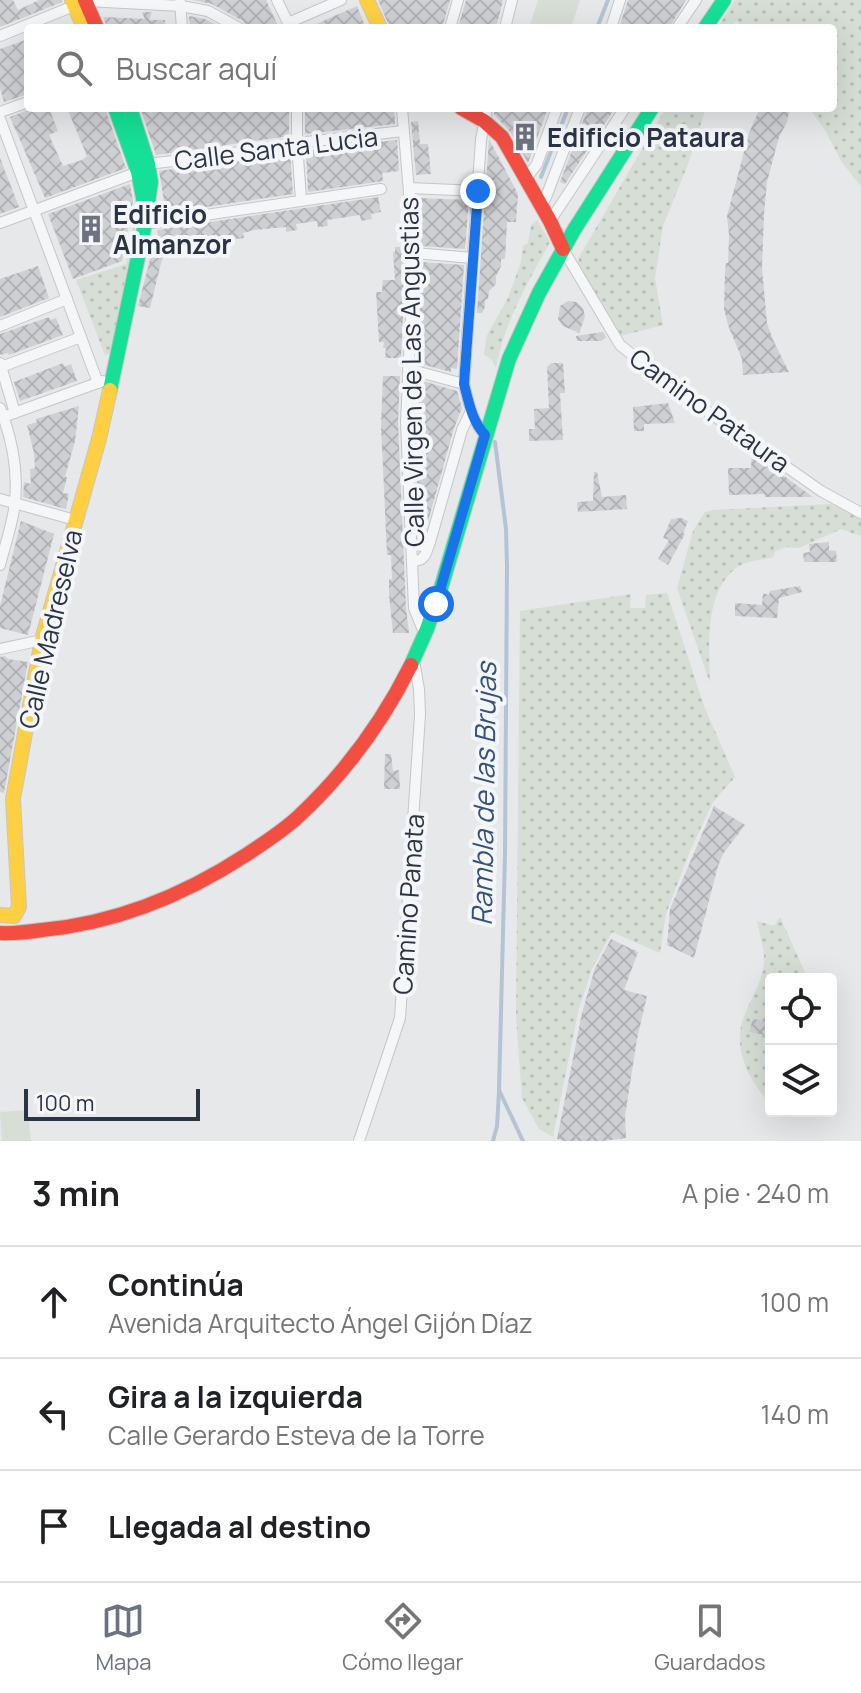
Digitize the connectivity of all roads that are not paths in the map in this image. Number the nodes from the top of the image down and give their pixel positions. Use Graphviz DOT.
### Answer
graph roads {
  1 [pos="277,0"];
  2 [pos="341,0"];
  3 [pos="367,0"];
  4 [pos="458,0"];
  5 [pos="512,0"];
  6 [pos="620,0"];
  7 [pos="696,0"];
  8 [pos="724,0"];
  9 [pos="79,2"];
  10 [pos="180,3"];
  11 [pos="28,24"];
  12 [pos="83,24"];
  13 [pos="94,24"];
  14 [pos="182,24"];
  15 [pos="232,24"];
  16 [pos="288,24"];
  17 [pos="293,24"];
  18 [pos="378,24"];
  19 [pos="451,24"];
  20 [pos="506,24"];
  21 [pos="612,24"];
  22 [pos="680,24"];
  23 [pos="708,24"];
  24 [pos="24,26"];
  25 [pos="0,36"];
  26 [pos="24,103"];
  27 [pos="0,112"];
  28 [pos="117,112"];
  29 [pos="131,112"];
  30 [pos="297,112"];
  31 [pos="402,112"];
  32 [pos="556,112"];
  33 [pos="578,112"];
  34 [pos="622,112"];
  35 [pos="649,112"];
  36 [pos="485,114"];
  37 [pos="0,119"];
  38 [pos="403,131"];
  39 [pos="297,143"];
  40 [pos="143,168"];
  41 [pos="525,180"];
  42 [pos="409,188"];
  43 [pos="381,189"];
  44 [pos="478,191"];
  45 [pos="301,200"];
  46 [pos="540,207"];
  47 [pos="35,210"];
  48 [pos="580,220"];
  49 [pos="550,221"];
  50 [pos="0,223"];
  51 [pos="145,224"];
  52 [pos="563,249"];
  53 [pos="414,253"];
  54 [pos="473,258"];
  55 [pos="67,299"];
  56 [pos="0,326"];
  57 [pos="81,337"];
  58 [pos="1,365"];
  59 [pos="408,369"];
  60 [pos="105,380"];
  61 [pos="464,384"];
  62 [pos="471,411"];
  63 [pos="6,412"];
  64 [pos="485,435"];
  65 [pos="0,499"];
  66 [pos="15,504"];
  67 [pos="861,513"];
  68 [pos="75,520"];
  69 [pos="430,542"];
  70 [pos="413,545"];
  71 [pos="413,561"];
  72 [pos="0,565"];
  73 [pos="414,595"];
  74 [pos="436,603"];
  75 [pos="425,635"];
  76 [pos="42,640"];
  77 [pos="0,649"];
  78 [pos="414,661"];
  79 [pos="0,915"];
  80 [pos="0,933"];
  81 [pos="359,1141"];
  1 -- 16 [label="street"];
  2 -- 17 [label="street"];
  3 -- 18 [label="main road"];
  4 -- 19 [label="street"];
  5 -- 20 [label="street"];
  6 -- 21 [label="street"];
  7 -- 22 [label="street"];
  8 -- 23 [label="main road"];
  9 -- 10 [label="street"];
  9 -- 11 [label="street"];
  9 -- 12 [label="main road"];
  9 -- 13 [label="main road"];
  10 -- 14 [label="street"];
  10 -- 15 [label="street"];
  24 -- 25 [label="street"];
  26 -- 27 [label="street"];
  28 -- 40 [label="main road"];
  29 -- 40 [label="main road"];
  30 -- 39 [label="street"];
  31 -- 38 [label="street, Calle Virgen de Las Angustias"];
  32 -- 41 [label="street"];
  33 -- 46 [label="street"];
  34 -- 49 [label="street"];
  35 -- 48 [label="main road"];
  36 -- 41 [label="main road, Camino Pataura"];
  36 -- 44 [label="street"];
  37 -- 47 [label="street"];
  38 -- 39 [label="street, Calle Santa Lucia"];
  38 -- 42 [label="street, Calle Virgen de Las Angustias"];
  39 -- 40 [label="street, Calle Santa Lucia"];
  39 -- 45 [label="street"];
  40 -- 47 [label="street, Calle Santa Lucia"];
  40 -- 51 [label="main road, Calle Madreselva"];
  41 -- 46 [label="main road, Camino Pataura"];
  42 -- 44 [label="street"];
  42 -- 53 [label="street, Calle Virgen de Las Angustias"];
  43 -- 45 [label="street"];
  44 -- 54 [label="street"];
  45 -- 51 [label="street"];
  46 -- 49 [label="main road, Camino Pataura"];
  47 -- 50 [label="street, Calle Santa Lucia"];
  47 -- 55 [label="street"];
  48 -- 49 [label="main road"];
  48 -- 52 [label="main road"];
  49 -- 52 [label="main road, Camino Pataura"];
  51 -- 60 [label="main road, Calle Madreselva"];
  52 -- 64 [label="main road"];
  52 -- 67 [label="street, Camino Pataura"];
  53 -- 54 [label="street"];
  53 -- 59 [label="street, Calle Virgen de Las Angustias"];
  54 -- 61 [label="street"];
  55 -- 56 [label="street"];
  55 -- 57 [label="street"];
  57 -- 58 [label="street"];
  57 -- 60 [label="street"];
  58 -- 63 [label="street"];
  59 -- 61 [label="street"];
  59 -- 70 [label="street, Calle Virgen de Las Angustias"];
  60 -- 63 [label="street"];
  60 -- 68 [label="main road, Calle Madreselva"];
  61 -- 62 [label="street"];
  62 -- 64 [label="street"];
  62 -- 69 [label="street"];
  63 -- 66 [label="street"];
  64 -- 74 [label="main road"];
  65 -- 66 [label="street"];
  66 -- 68 [label="street"];
  66 -- 72 [label="street"];
  68 -- 76 [label="main road, Calle Madreselva"];
  69 -- 70 [label="street"];
  69 -- 71 [label="street"];
  70 -- 71 [label="street, Calle Virgen de Las Angustias"];
  71 -- 73 [label="street, Calle Virgen de Las Angustias"];
  73 -- 74 [label="street"];
  73 -- 75 [label="street, Calle Virgen de Las Angustias"];
  74 -- 75 [label="main road"];
  75 -- 78 [label="main road"];
  76 -- 77 [label="street"];
  76 -- 79 [label="main road, Calle Madreselva"];
  78 -- 80 [label="main road"];
  78 -- 81 [label="street, Camino Panata"];
}
